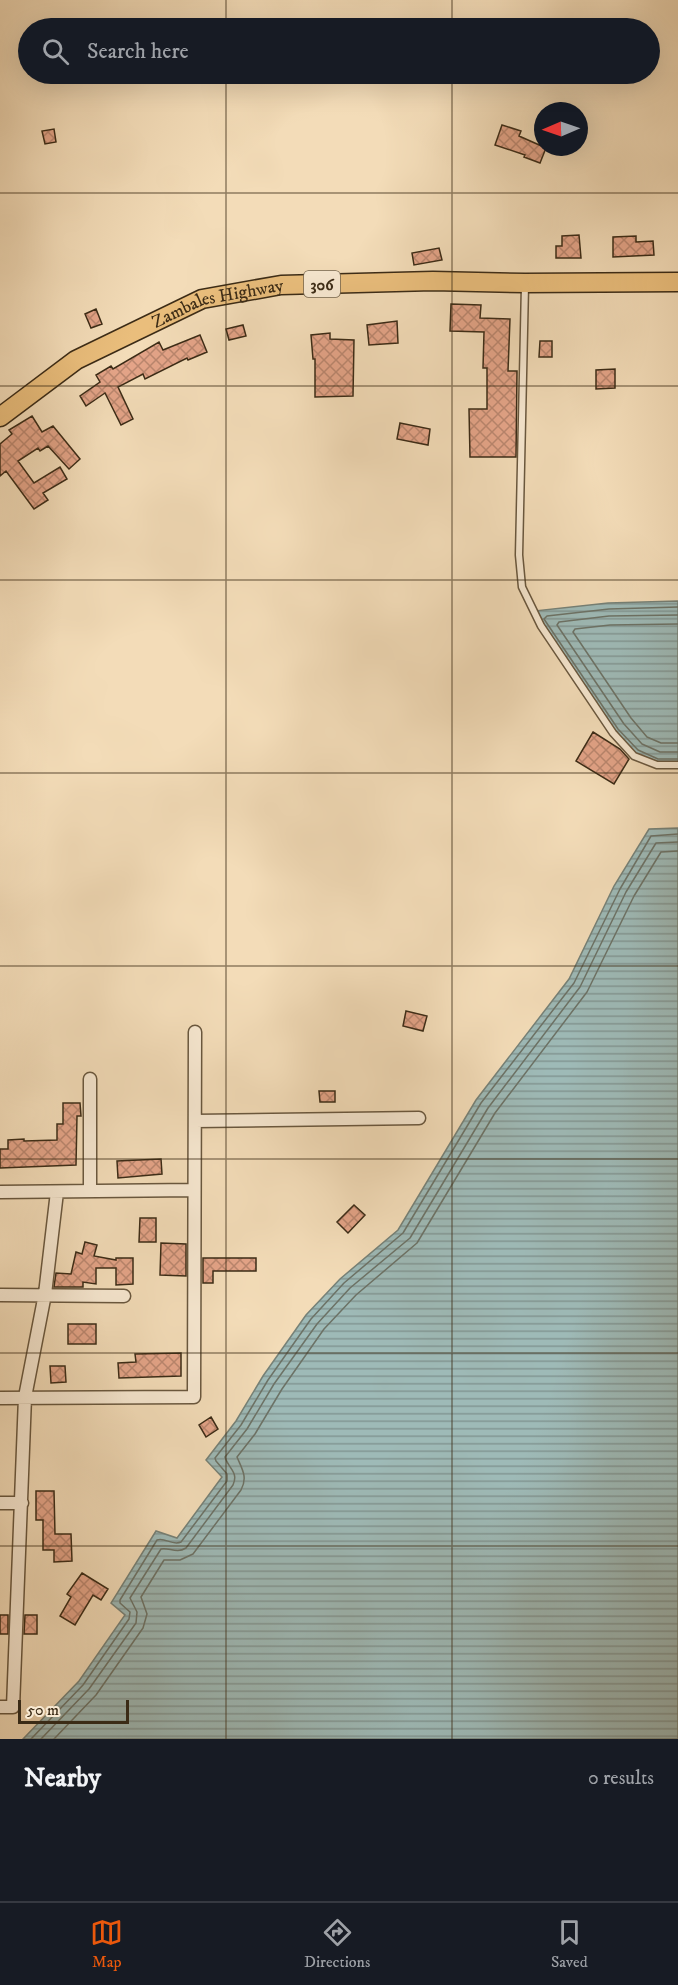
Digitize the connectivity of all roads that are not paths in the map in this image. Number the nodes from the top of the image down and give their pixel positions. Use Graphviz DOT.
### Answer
graph roads {
  1 [pos="678,282"];
  2 [pos="525,283"];
  3 [pos="0,417"];
  4 [pos="678,765"];
  5 [pos="195,1032"];
  6 [pos="90,1079"];
  7 [pos="418,1118"];
  8 [pos="195,1120"];
  9 [pos="194,1190"];
  10 [pos="90,1191"];
  11 [pos="0,1192"];
  12 [pos="57,1192"];
  13 [pos="45,1294"];
  14 [pos="0,1295"];
  15 [pos="124,1296"];
  16 [pos="25,1397"];
  17 [pos="0,1398"];
  18 [pos="0,1503"];
  19 [pos="22,1503"];
  20 [pos="0,1707"];
  1 -- 2 [label="main road, Zambales Highway / 306"];
  2 -- 3 [label="main road, Zambales Highway / 306"];
  2 -- 4 [label="lane"];
  5 -- 8 [label="street"];
  6 -- 10 [label="street"];
  7 -- 8 [label="street"];
  8 -- 9 [label="street"];
  9 -- 10 [label="street"];
  9 -- 16 [label="street"];
  10 -- 12 [label="street"];
  11 -- 12 [label="street"];
  12 -- 13 [label="street"];
  13 -- 14 [label="street"];
  13 -- 15 [label="street"];
  13 -- 16 [label="street"];
  16 -- 17 [label="street"];
  16 -- 19 [label="street"];
  18 -- 19 [label="street"];
  19 -- 20 [label="street"];
}
